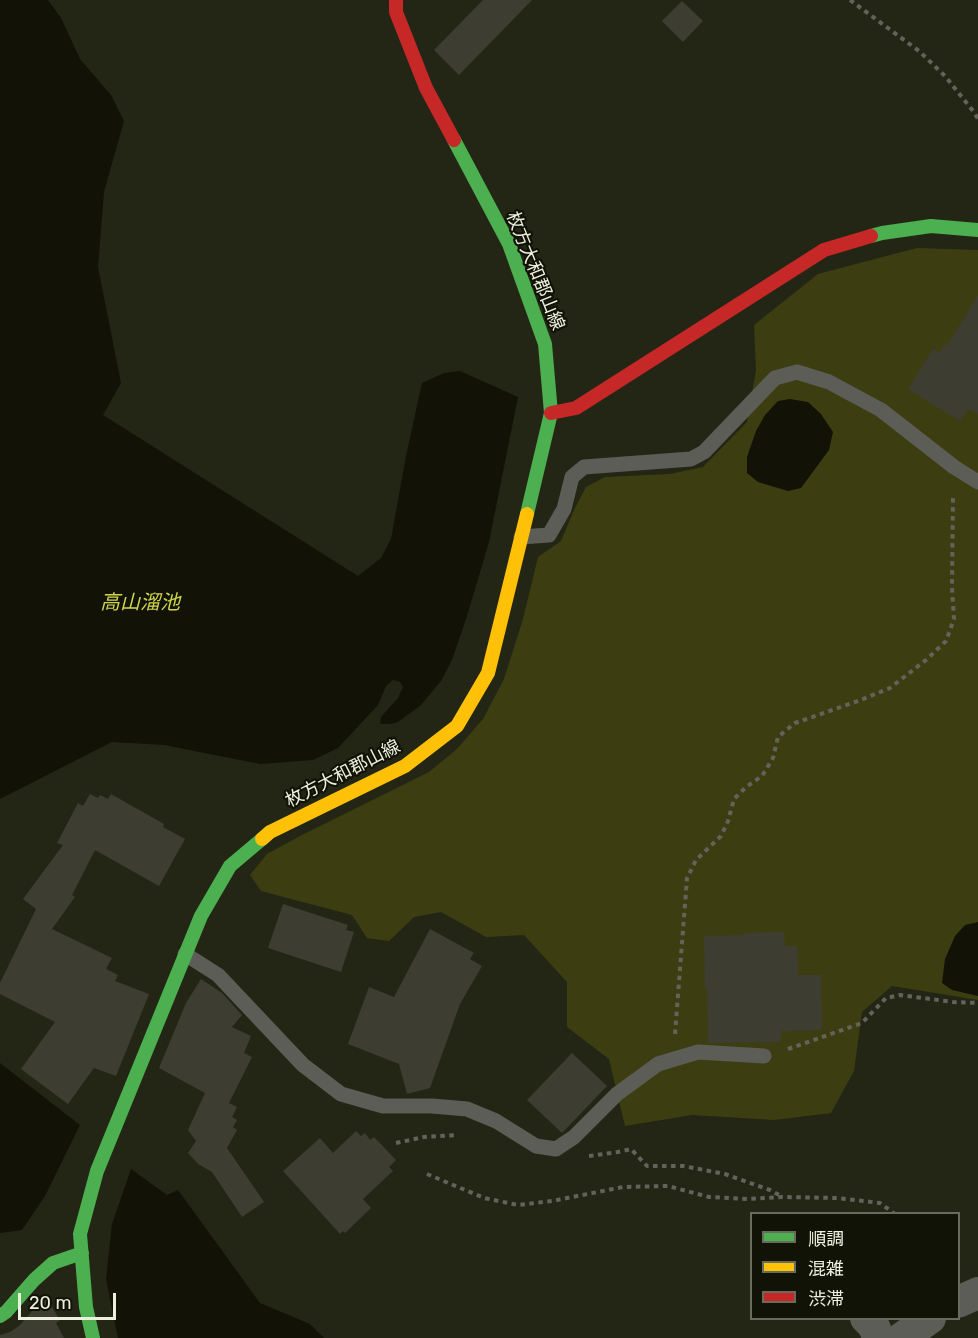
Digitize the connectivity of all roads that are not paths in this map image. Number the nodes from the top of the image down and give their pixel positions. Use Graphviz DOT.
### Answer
graph roads {
  1 [pos="396,0"];
  2 [pos="978,230"];
  3 [pos="551,413"];
  4 [pos="978,482"];
  5 [pos="521,537"];
  6 [pos="185,954"];
  7 [pos="764,1056"];
  8 [pos="82,1253"];
  9 [pos="978,1293"];
  10 [pos="960,1301"];
  11 [pos="0,1316"];
  12 [pos="868,1320"];
  13 [pos="927,1320"];
  14 [pos="93,1338"];
  15 [pos="879,1338"];
  16 [pos="902,1338"];
  1 -- 3 [label="main road, 枚方大和郡山線"];
  2 -- 3 [label="main road"];
  3 -- 5 [label="main road, 枚方大和郡山線"];
  4 -- 5 [label="lane"];
  5 -- 6 [label="main road, 枚方大和郡山線"];
  6 -- 7 [label="lane"];
  6 -- 8 [label="main road, 枚方大和郡山線"];
  8 -- 11 [label="main road"];
  8 -- 14 [label="main road, 枚方大和郡山線"];
  9 -- 10 [label="street"];
  12 -- 15 [label="street"];
  13 -- 16 [label="street"];
}
